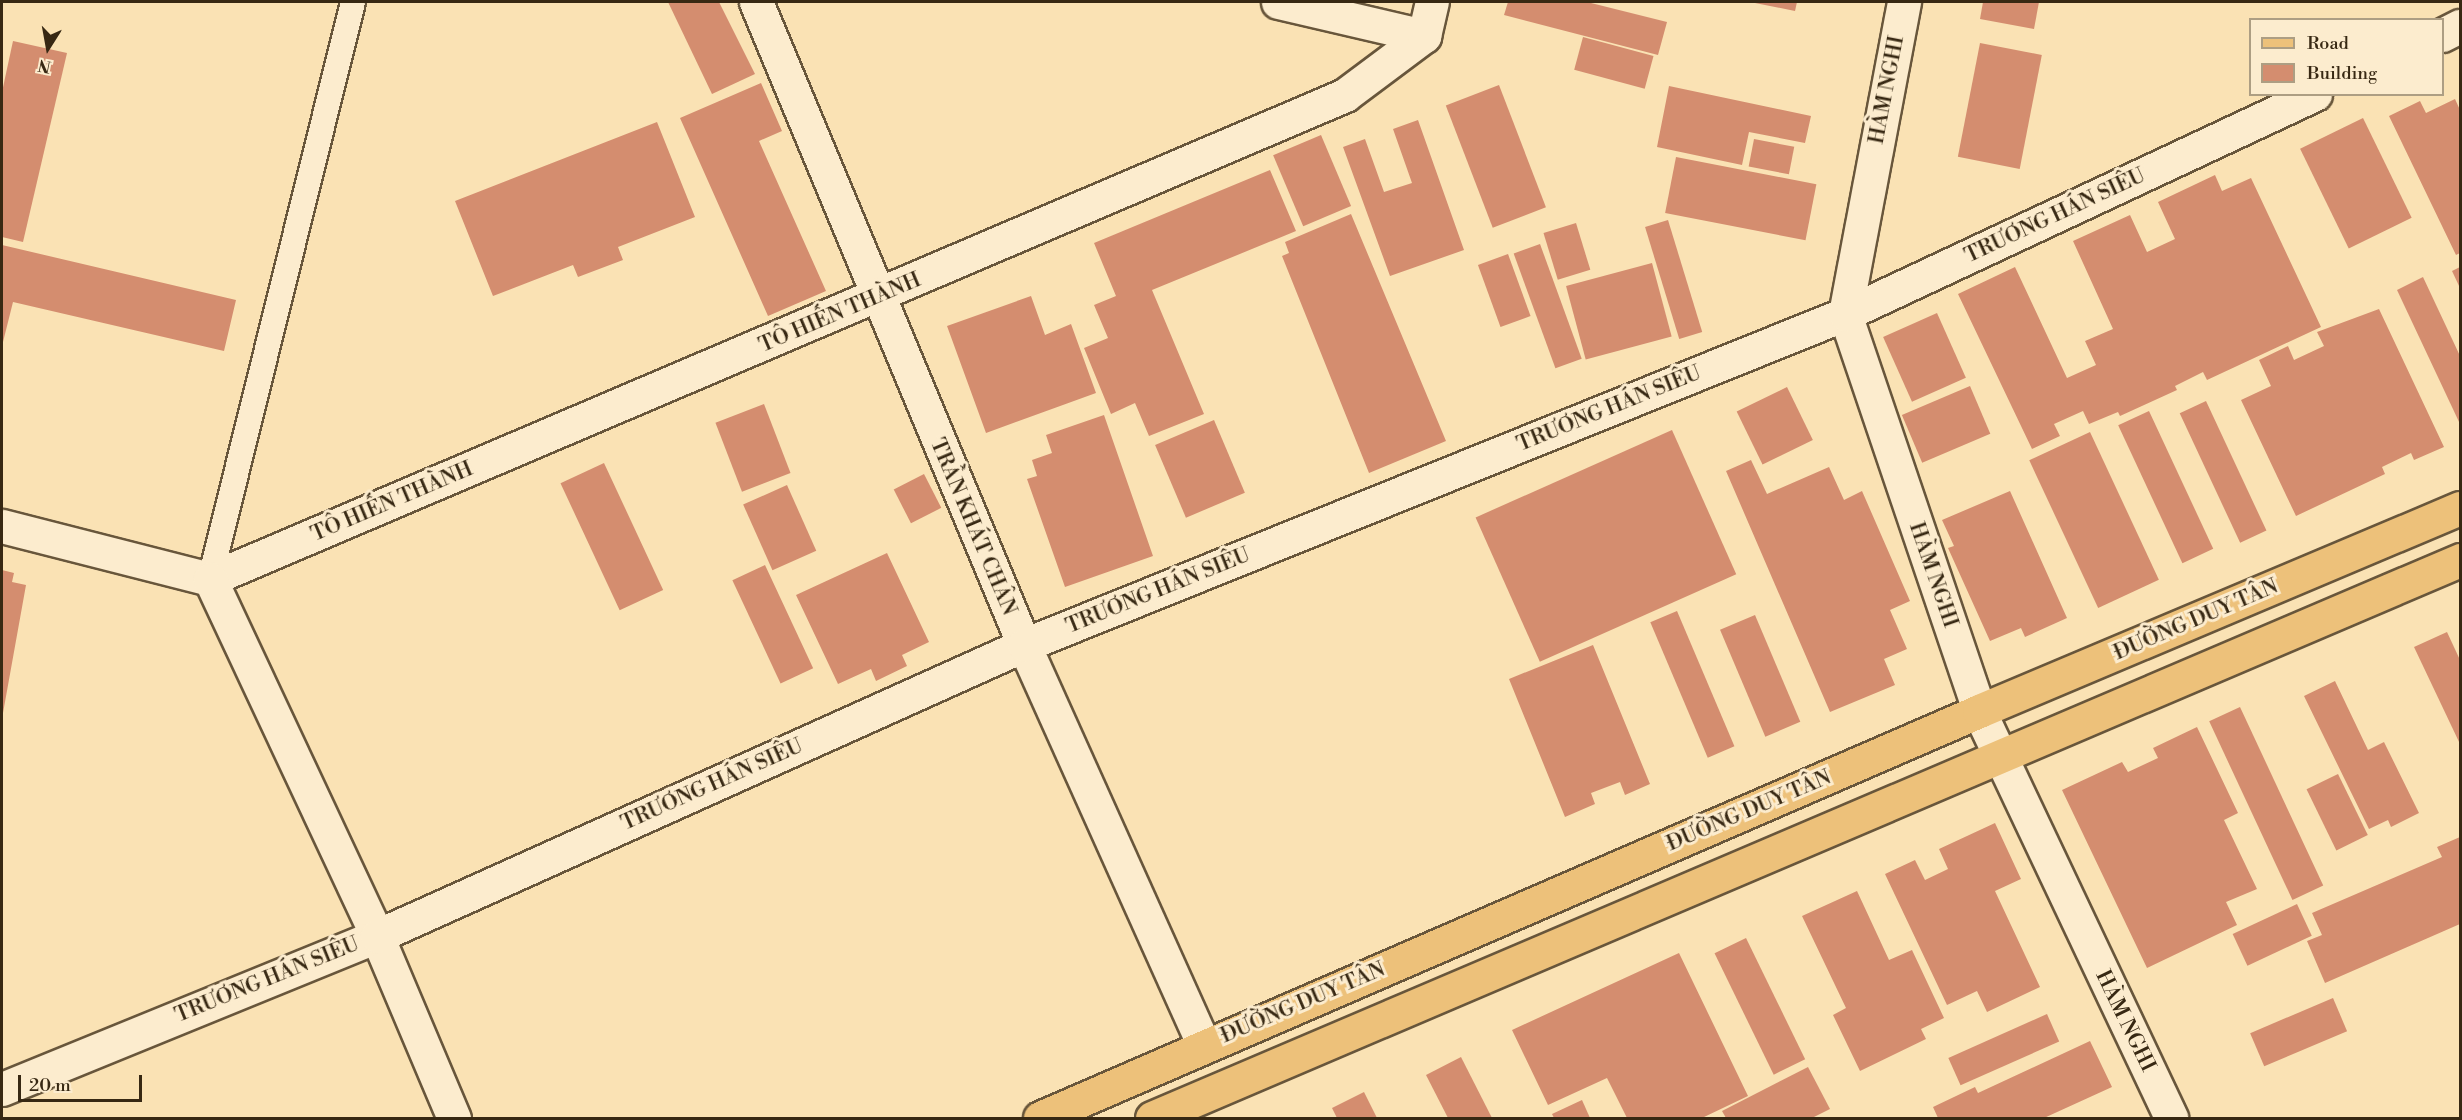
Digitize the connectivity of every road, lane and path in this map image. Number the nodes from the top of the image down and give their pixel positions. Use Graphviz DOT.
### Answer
graph roads {
  1 [pos="353,2"];
  2 [pos="756,2"];
  3 [pos="1278,2"];
  4 [pos="1432,2"];
  5 [pos="1904,2"];
  6 [pos="2460,26"];
  7 [pos="2444,34"];
  8 [pos="1424,36"];
  9 [pos="2311,96"];
  10 [pos="876,298"];
  11 [pos="1845,314"];
  12 [pos="2460,508"];
  13 [pos="2,526"];
  14 [pos="2460,560"];
  15 [pos="210,579"];
  16 [pos="1024,645"];
  17 [pos="1979,711"];
  18 [pos="1998,754"];
  19 [pos="377,936"];
  20 [pos="1204,1046"];
  21 [pos="2,1089"];
  22 [pos="454,1119"];
  23 [pos="1040,1119"];
  24 [pos="1152,1119"];
  25 [pos="2171,1119"];
  1 -- 15 [label="lane"];
  2 -- 10 [label="street, TRẦN KHÁT CHÂN"];
  3 -- 8 [label="street"];
  4 -- 8 [label="street"];
  5 -- 11 [label="street, HÀM NGHI"];
  6 -- 7 [label="street"];
  8 -- 10 [label="street, TÔ HIẾN THÀNH"];
  9 -- 11 [label="street, TRƯƠNG HÁN SIÊU"];
  10 -- 15 [label="street, TÔ HIẾN THÀNH"];
  10 -- 16 [label="street, TRẦN KHÁT CHÂN"];
  11 -- 16 [label="street, TRƯƠNG HÁN SIÊU"];
  11 -- 17 [label="street, HÀM NGHI"];
  12 -- 17 [label="main road, ĐƯỜNG DUY TÂN"];
  13 -- 15 [label="street"];
  14 -- 18 [label="main road"];
  15 -- 19 [label="street"];
  16 -- 19 [label="street, TRƯƠNG HÁN SIÊU"];
  16 -- 20 [label="street, TRẦN KHÁT CHÂN"];
  17 -- 18 [label="street, HÀM NGHI"];
  17 -- 20 [label="main road, ĐƯỜNG DUY TÂN"];
  18 -- 24 [label="main road"];
  18 -- 25 [label="street, HÀM NGHI"];
  19 -- 21 [label="street, TRƯƠNG HÁN SIÊU"];
  19 -- 22 [label="street"];
  20 -- 23 [label="main road, ĐƯỜNG DUY TÂN"];
}
